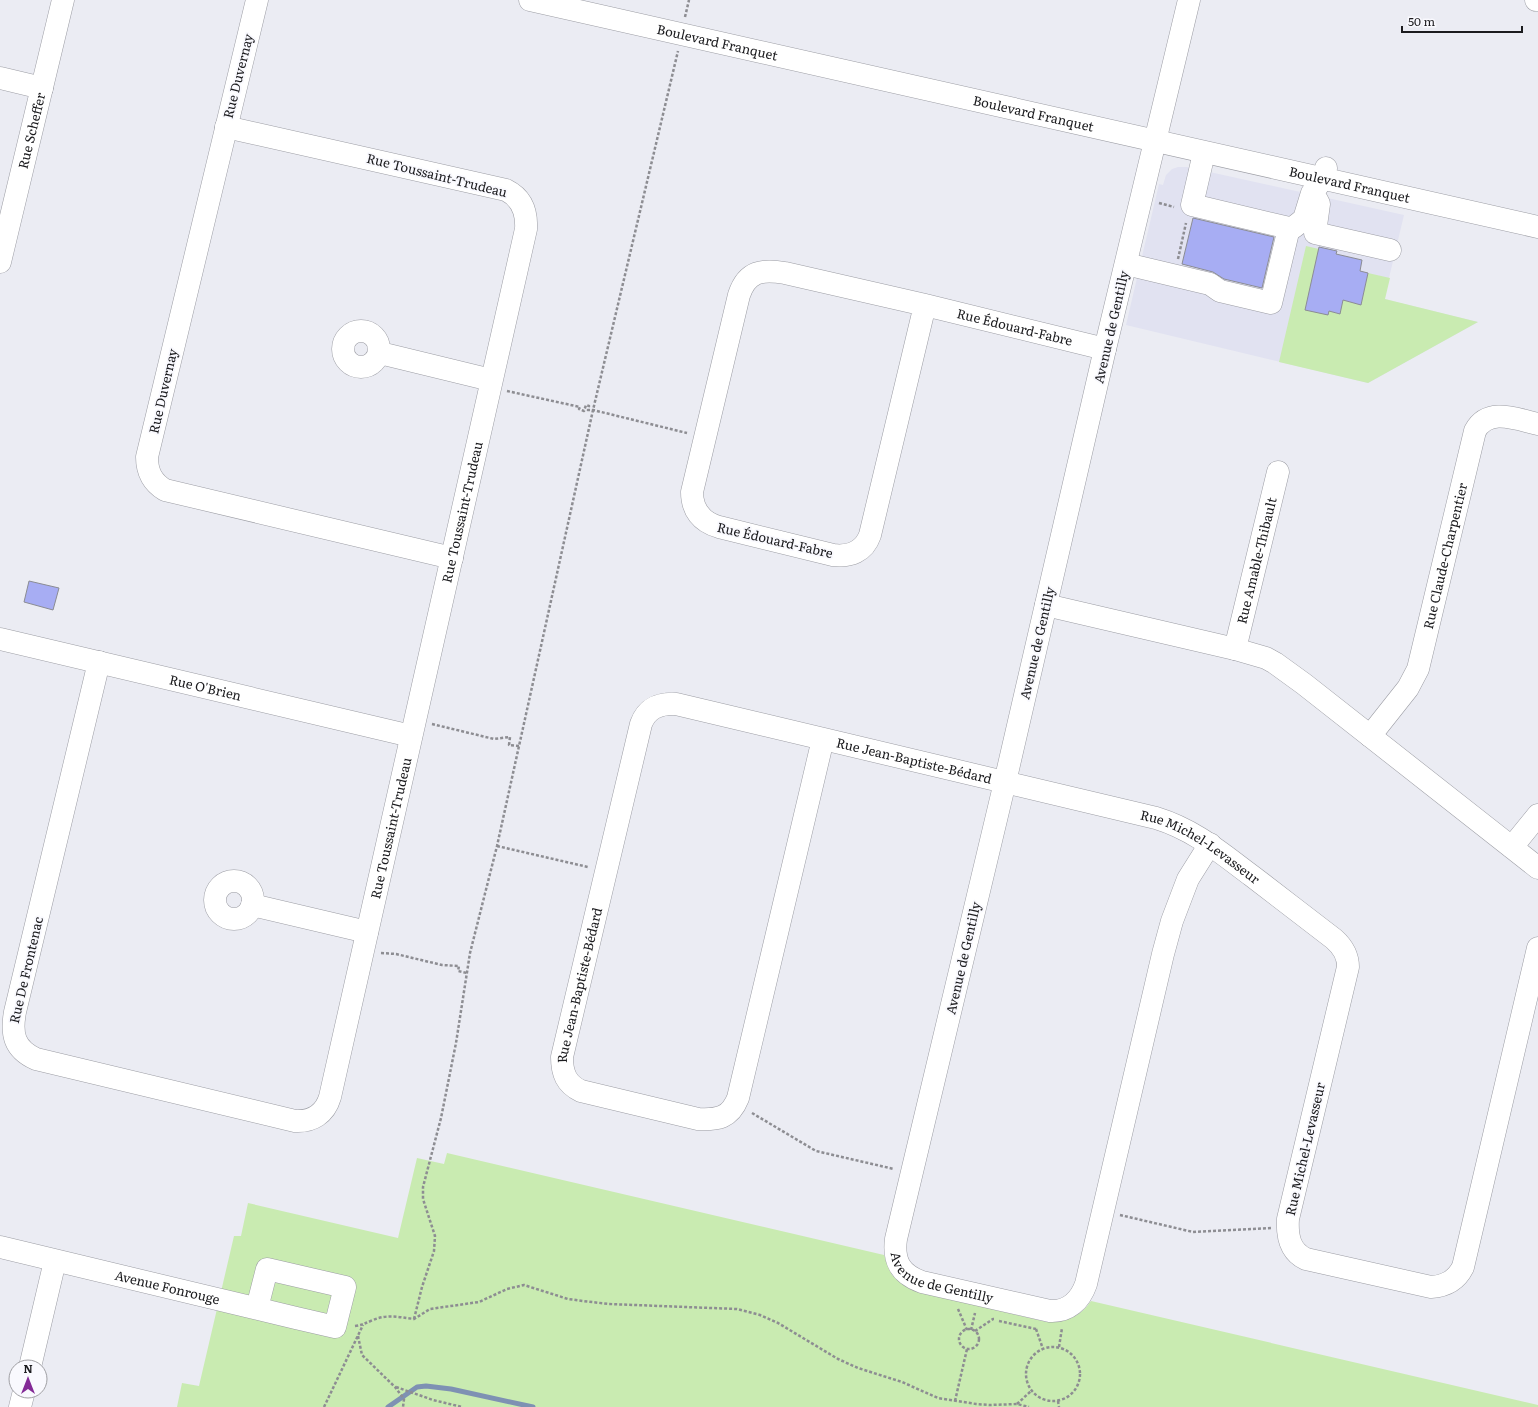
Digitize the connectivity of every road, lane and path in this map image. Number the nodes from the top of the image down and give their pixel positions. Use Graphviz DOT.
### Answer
graph roads {
  1 [pos="63,0"];
  2 [pos="257,0"];
  3 [pos="530,0"];
  4 [pos="586,0"];
  5 [pos="689,0"];
  6 [pos="1189,0"];
  7 [pos="688,7"];
  8 [pos="678,50"];
  9 [pos="0,78"];
  10 [pos="42,88"];
  11 [pos="226,127"];
  12 [pos="1157,136"];
  13 [pos="1204,153"];
  14 [pos="1320,180"];
  15 [pos="1155,202"];
  16 [pos="1169,206"];
  17 [pos="1538,213"];
  18 [pos="1186,222"];
  19 [pos="1538,227"];
  20 [pos="1289,228"];
  21 [pos="1390,250"];
  22 [pos="1179,254"];
  23 [pos="0,262"];
  24 [pos="1126,264"];
  25 [pos="924,305"];
  26 [pos="1106,349"];
  27 [pos="380,353"];
  28 [pos="496,384"];
  29 [pos="593,410"];
  30 [pos="1538,424"];
  31 [pos="687,433"];
  32 [pos="1278,472"];
  33 [pos="452,558"];
  34 [pos="1046,604"];
  35 [pos="0,639"];
  36 [pos="1235,649"];
  37 [pos="99,662"];
  38 [pos="419,729"];
  39 [pos="1370,736"];
  40 [pos="822,739"];
  41 [pos="520,746"];
  42 [pos="1005,782"];
  43 [pos="1538,815"];
  44 [pos="1210,844"];
  45 [pos="497,846"];
  46 [pos="1512,848"];
  47 [pos="1538,868"];
  48 [pos="596,869"];
  49 [pos="252,905"];
  50 [pos="367,932"];
  51 [pos="1538,948"];
  52 [pos="375,952"];
  53 [pos="467,973"];
  54 [pos="751,1113"];
  55 [pos="316,1117"];
  56 [pos="900,1171"];
  57 [pos="1114,1214"];
  58 [pos="1275,1228"];
  59 [pos="0,1247"];
  60 [pos="55,1260"];
  61 [pos="257,1308"];
  62 [pos="957,1308"];
  63 [pos="975,1312"];
  64 [pos="414,1319"];
  65 [pos="1063,1322"];
  66 [pos="1035,1324"];
  67 [pos="363,1325"];
  68 [pos="335,1327"];
  69 [pos="1036,1329"];
  70 [pos="969,1330"];
  71 [pos="975,1331"];
  72 [pos="358,1336"];
  73 [pos="967,1348"];
  74 [pos="1043,1348"];
  75 [pos="1059,1348"];
  76 [pos="32,1359"];
  77 [pos="395,1387"];
  78 [pos="1031,1391"];
  79 [pos="955,1401"];
  80 [pos="1058,1401"];
  81 [pos="1017,1404"];
  82 [pos="324,1407"];
  83 [pos="403,1407"];
  84 [pos="462,1407"];
  85 [pos="1030,1407"];
  86 [pos="1059,1407"];
  1 -- 10 [label="street, Rue Scheffer"];
  2 -- 11 [label="street, Rue Duvernay"];
  3 -- 12 [label="street, Boulevard Franquet"];
  4 -- 12 [label="street, Boulevard Franquet"];
  5 -- 7 [label="path"];
  6 -- 12 [label="street, Avenue de Gentilly"];
  8 -- 29 [label="path"];
  9 -- 10 [label="street"];
  10 -- 23 [label="street, Rue Scheffer"];
  11 -- 28 [label="street, Rue Toussaint-Trudeau"];
  11 -- 33 [label="street, Rue Duvernay"];
  12 -- 13 [label="street, Boulevard Franquet"];
  12 -- 14 [label="street, Boulevard Franquet"];
  12 -- 24 [label="street, Avenue de Gentilly"];
  13 -- 14 [label="street, Boulevard Franquet"];
  13 -- 20 [label="street"];
  14 -- 17 [label="street, Boulevard Franquet"];
  14 -- 19 [label="street, Boulevard Franquet"];
  14 -- 20 [label="street"];
  14 -- 21 [label="street"];
  15 -- 16 [label="path"];
  18 -- 22 [label="path"];
  20 -- 24 [label="street"];
  24 -- 26 [label="street, Avenue de Gentilly"];
  25 -- 25 [label="street, Rue Édouard-Fabre"];
  25 -- 26 [label="street, Rue Édouard-Fabre"];
  26 -- 34 [label="street, Avenue de Gentilly"];
  27 -- 28 [label="street"];
  28 -- 29 [label="path"];
  28 -- 33 [label="street, Rue Toussaint-Trudeau"];
  29 -- 31 [label="path"];
  29 -- 41 [label="path"];
  30 -- 39 [label="street, Rue Claude-Charpentier"];
  32 -- 36 [label="street, Rue Amable-Thibault"];
  33 -- 38 [label="street, Rue Toussaint-Trudeau"];
  34 -- 36 [label="street"];
  34 -- 42 [label="street, Avenue de Gentilly"];
  35 -- 37 [label="street, Rue O'Brien"];
  36 -- 39 [label="street"];
  37 -- 38 [label="street, Rue O'Brien"];
  37 -- 55 [label="street, Rue De Frontenac"];
  38 -- 41 [label="path"];
  38 -- 50 [label="street, Rue Toussaint-Trudeau"];
  39 -- 46 [label="street"];
  40 -- 40 [label="street, Rue Jean-Baptiste-Bédard"];
  40 -- 42 [label="street, Rue Jean-Baptiste-Bédard"];
  41 -- 45 [label="path"];
  42 -- 44 [label="street, Rue Michel-Levasseur"];
  42 -- 44 [label="street, Avenue de Gentilly"];
  43 -- 46 [label="street"];
  44 -- 51 [label="street, Rue Michel-Levasseur"];
  45 -- 48 [label="path"];
  45 -- 53 [label="path"];
  46 -- 47 [label="street"];
  49 -- 50 [label="street"];
  50 -- 55 [label="street, Rue Toussaint-Trudeau"];
  52 -- 53 [label="path"];
  53 -- 64 [label="path"];
  54 -- 56 [label="path"];
  57 -- 58 [label="path"];
  59 -- 60 [label="street, Avenue Fonrouge"];
  60 -- 61 [label="street, Avenue Fonrouge"];
  60 -- 76 [label="street"];
  61 -- 68 [label="street, Avenue Fonrouge"];
  61 -- 68 [label="street"];
  62 -- 70 [label="path"];
  63 -- 70 [label="path"];
  64 -- 67 [label="path"];
  64 -- 79 [label="path"];
  65 -- 75 [label="path"];
  66 -- 69 [label="path"];
  67 -- 68 [label="path"];
  67 -- 72 [label="path"];
  69 -- 71 [label="path"];
  69 -- 74 [label="path"];
  70 -- 71 [label="path"];
  70 -- 73 [label="path"];
  71 -- 73 [label="path"];
  72 -- 77 [label="path"];
  72 -- 82 [label="path"];
  73 -- 79 [label="path"];
  74 -- 75 [label="path"];
  74 -- 78 [label="path"];
  75 -- 80 [label="path"];
  77 -- 83 [label="path"];
  77 -- 84 [label="path"];
  78 -- 80 [label="path"];
  78 -- 81 [label="path"];
  79 -- 81 [label="path"];
  80 -- 86 [label="path"];
  81 -- 85 [label="path"];
}
